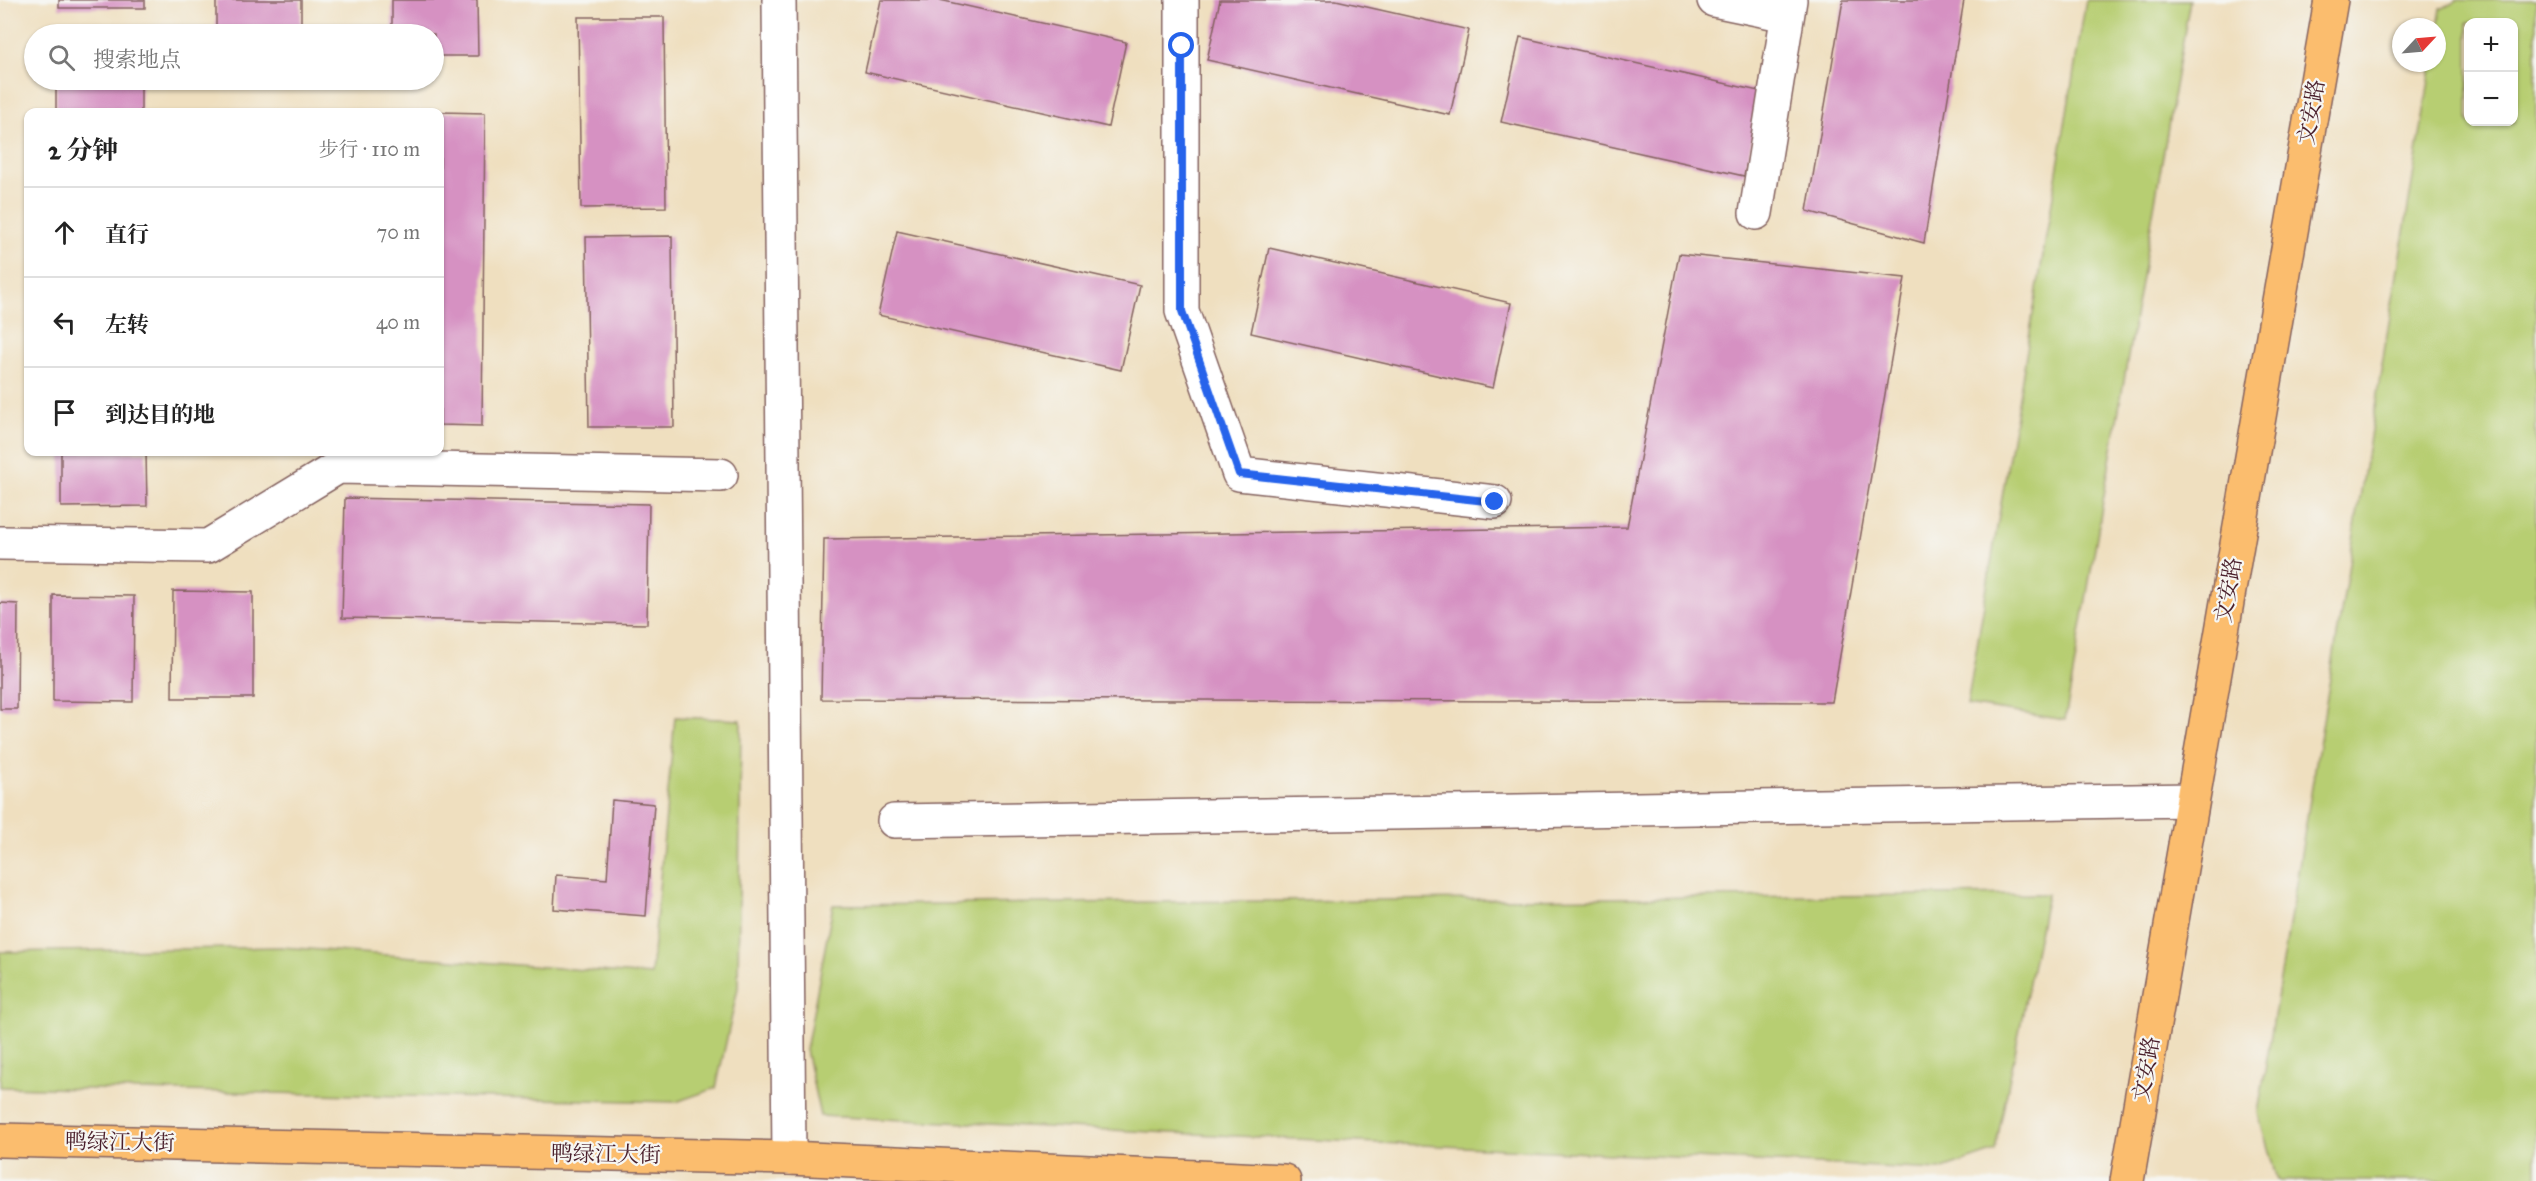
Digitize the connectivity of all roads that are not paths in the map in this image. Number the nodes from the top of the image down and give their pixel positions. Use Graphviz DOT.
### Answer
graph roads {
  1 [pos="778,0"];
  2 [pos="1182,0"];
  3 [pos="1714,0"];
  4 [pos="2331,0"];
  5 [pos="1789,7"];
  6 [pos="1756,213"];
  7 [pos="721,475"];
  8 [pos="1495,502"];
  9 [pos="0,543"];
  10 [pos="2192,800"];
  11 [pos="894,821"];
  12 [pos="0,1140"];
  13 [pos="789,1158"];
  14 [pos="1284,1181"];
  15 [pos="2127,1181"];
  1 -- 13 [label="street"];
  2 -- 8 [label="street"];
  3 -- 5 [label="street"];
  4 -- 10 [label="main road, 文安路"];
  5 -- 6 [label="street"];
  7 -- 9 [label="street"];
  10 -- 11 [label="street"];
  10 -- 15 [label="main road, 文安路"];
  12 -- 13 [label="main road, 鸭绿江大街"];
  13 -- 14 [label="main road, 鸭绿江大街"];
}
